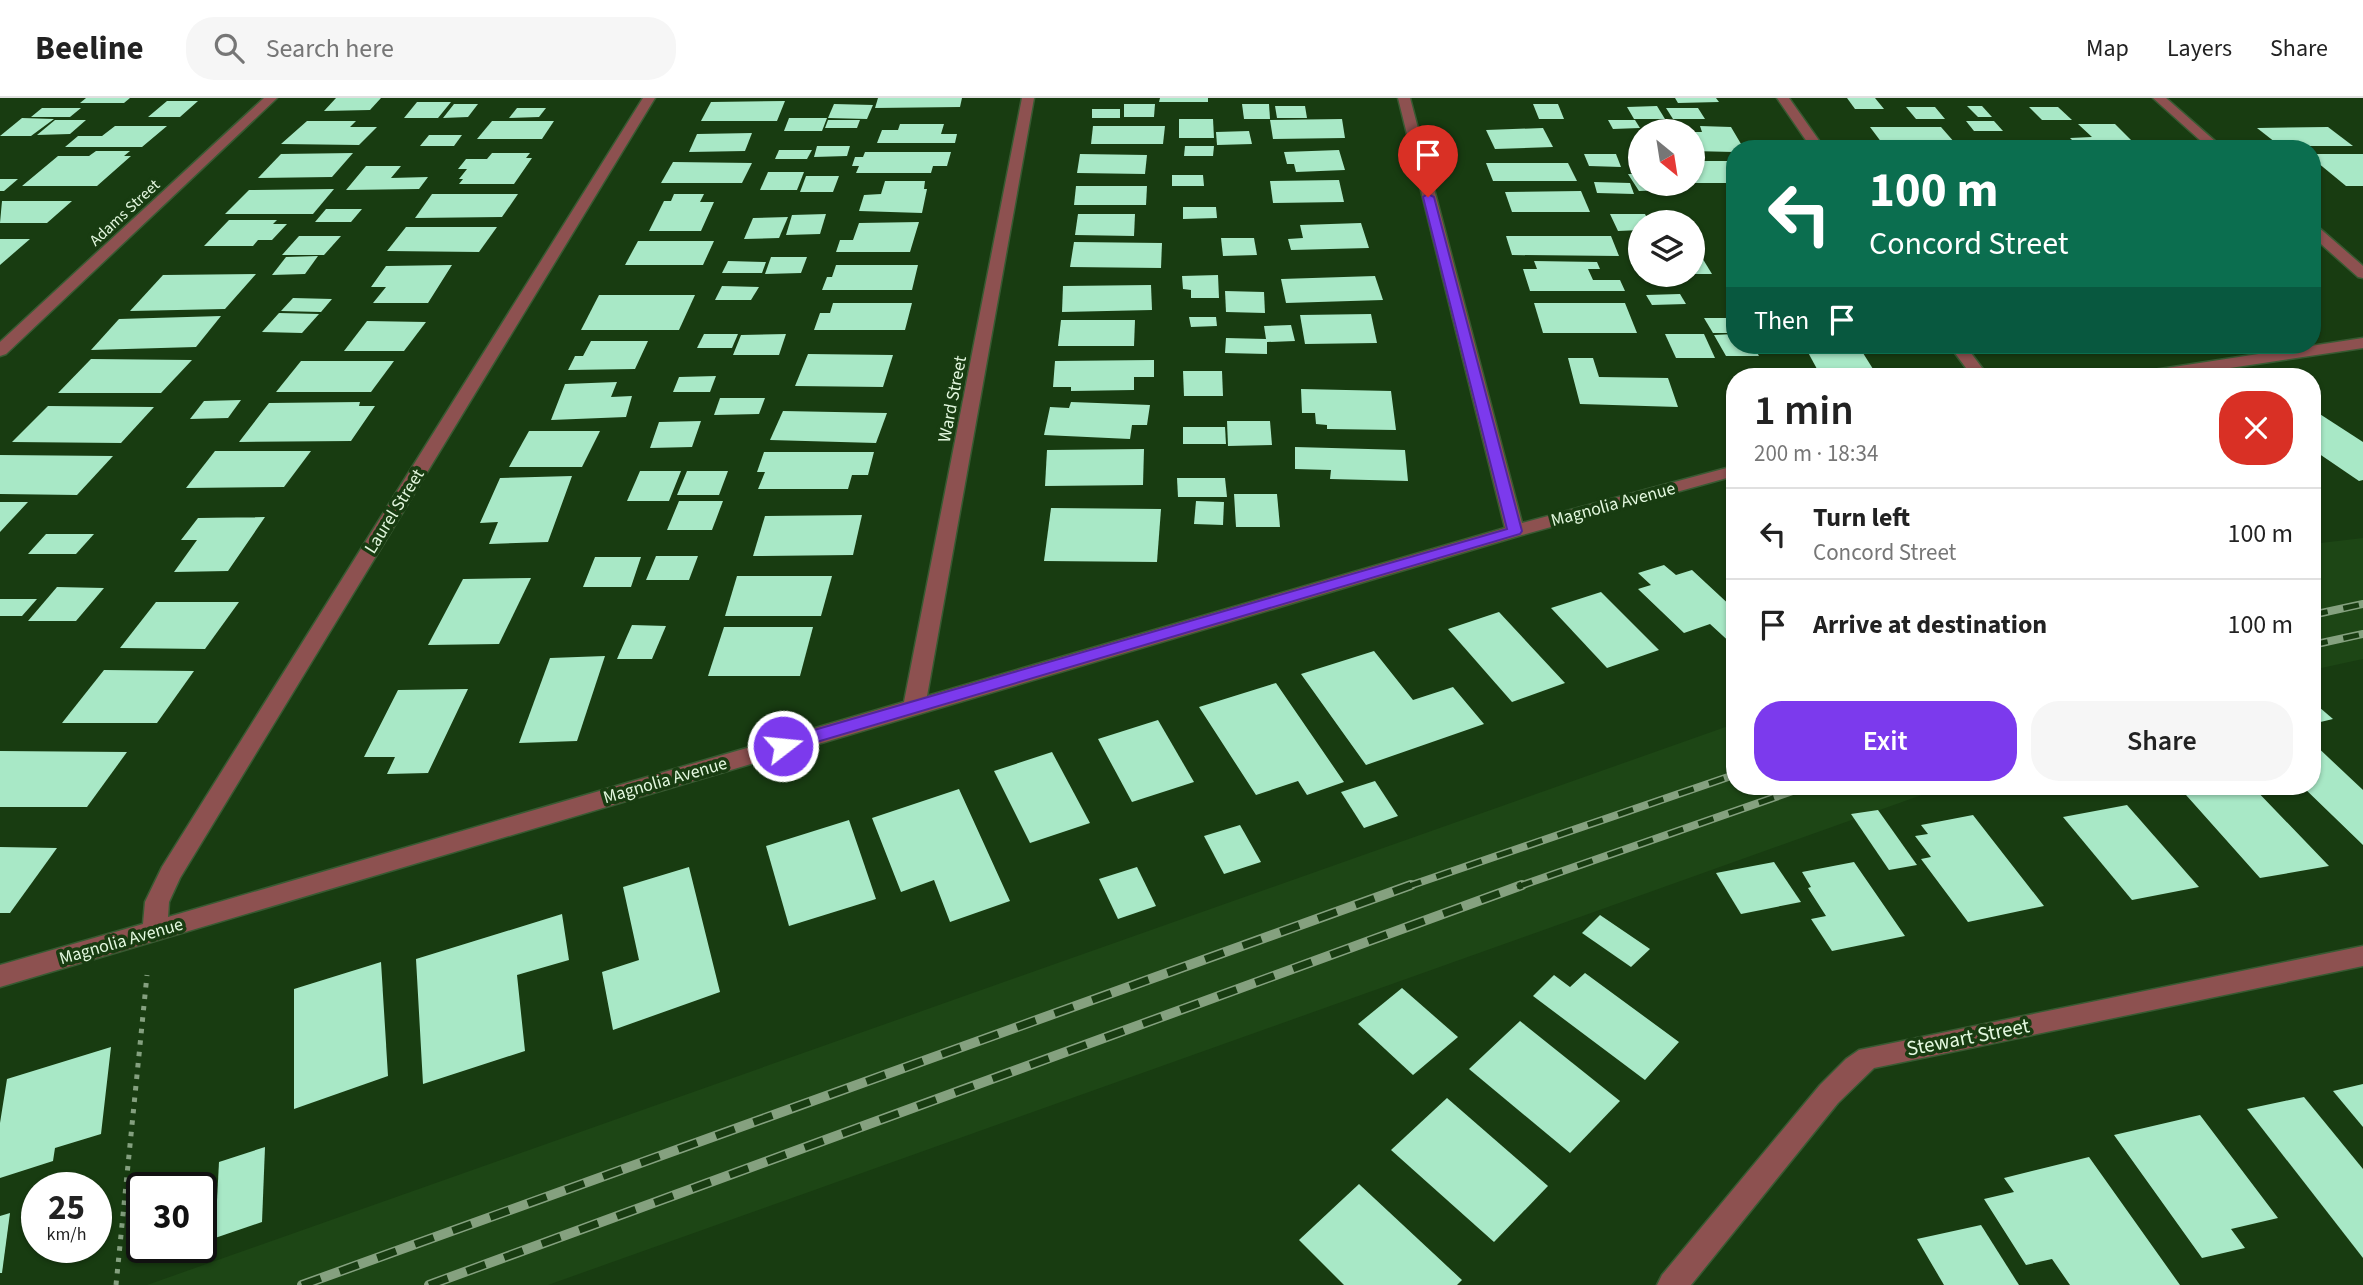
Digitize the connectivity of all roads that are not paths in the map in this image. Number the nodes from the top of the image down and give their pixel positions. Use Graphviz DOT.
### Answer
graph roads {
  1 [pos="271,98"];
  2 [pos="649,98"];
  3 [pos="1028,98"];
  4 [pos="1404,98"];
  5 [pos="1783,98"];
  6 [pos="2159,98"];
  7 [pos="1813,140"];
  8 [pos="2208,140"];
  9 [pos="2321,237"];
  10 [pos="2363,274"];
  11 [pos="2363,343"];
  12 [pos="2321,349"];
  13 [pos="0,351"];
  14 [pos="2291,354"];
  15 [pos="2199,368"];
  16 [pos="1726,473"];
  17 [pos="1515,531"];
  18 [pos="914,707"];
  19 [pos="155,931"];
  20 [pos="2363,956"];
  21 [pos="0,976"];
  22 [pos="1672,1285"];
  1 -- 13 [label="street, Adams Street"];
  2 -- 19 [label="street, Laurel Street"];
  3 -- 18 [label="street, Ward Street"];
  4 -- 17 [label="street"];
  5 -- 7 [label="street"];
  6 -- 8 [label="street"];
  9 -- 10 [label="street"];
  11 -- 12 [label="street"];
  14 -- 15 [label="street"];
  16 -- 17 [label="street, Magnolia Avenue"];
  17 -- 18 [label="street, Magnolia Avenue"];
  18 -- 19 [label="street, Magnolia Avenue"];
  19 -- 21 [label="street, Magnolia Avenue"];
  20 -- 22 [label="street, Stewart Street"];
}
